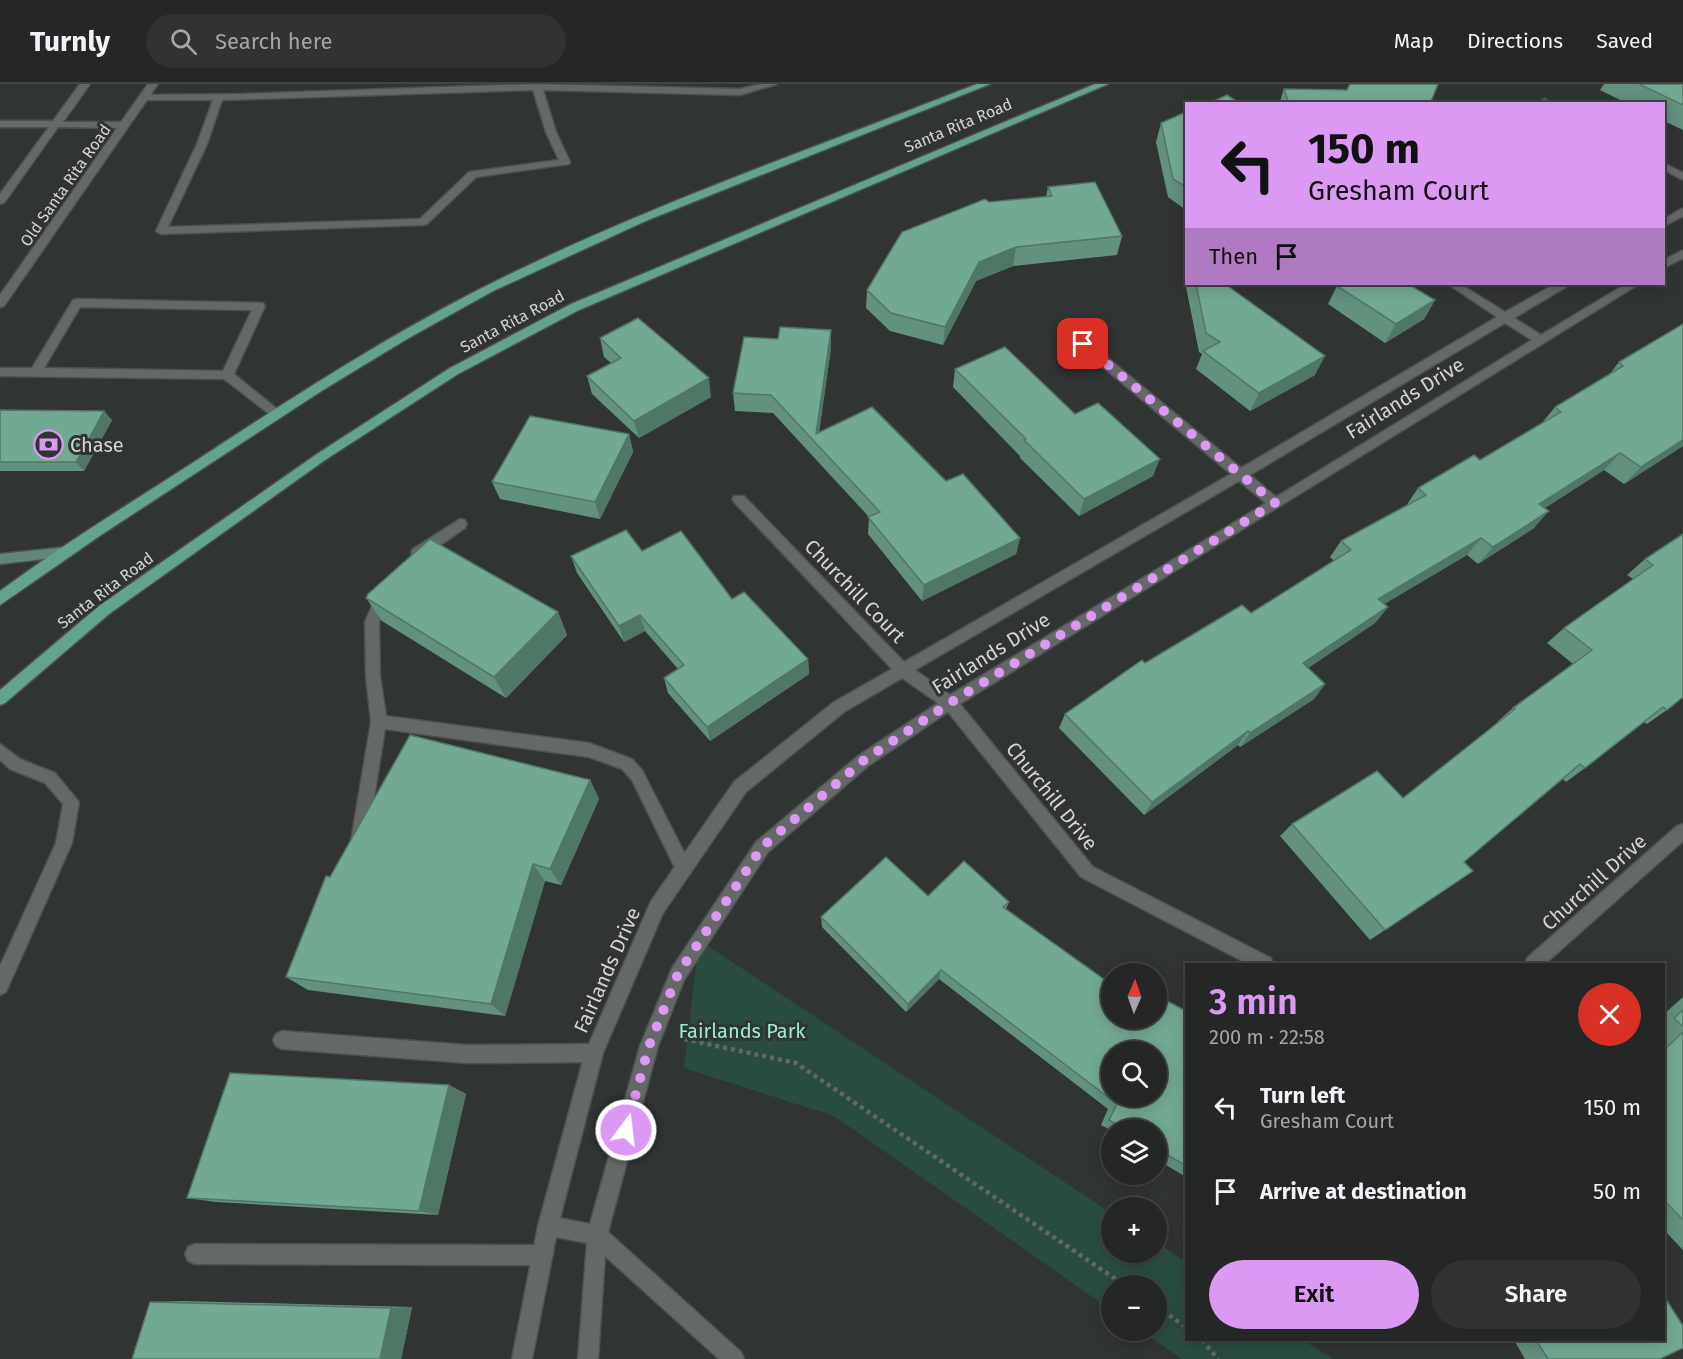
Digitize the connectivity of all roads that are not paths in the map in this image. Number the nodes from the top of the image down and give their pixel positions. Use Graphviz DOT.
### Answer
graph roads {
  1 [pos="85,84"];
  2 [pos="153,84"];
  3 [pos="772,84"];
  4 [pos="985,84"];
  5 [pos="1103,84"];
  6 [pos="537,86"];
  7 [pos="336,88"];
  8 [pos="145,97"];
  9 [pos="218,99"];
  10 [pos="0,124"];
  11 [pos="55,124"];
  12 [pos="125,124"];
  13 [pos="1665,167"];
  14 [pos="1683,177"];
  15 [pos="0,201"];
  16 [pos="1683,211"];
  17 [pos="1665,222"];
  18 [pos="1683,253"];
  19 [pos="1665,264"];
  20 [pos="1455,285"];
  21 [pos="1560,285"];
  22 [pos="1631,285"];
  23 [pos="0,303"];
  24 [pos="1506,317"];
  25 [pos="1065,329"];
  26 [pos="1540,340"];
  27 [pos="0,372"];
  28 [pos="35,372"];
  29 [pos="227,375"];
  30 [pos="276,413"];
  31 [pos="1239,475"];
  32 [pos="739,500"];
  33 [pos="1275,503"];
  34 [pos="460,524"];
  35 [pos="66,552"];
  36 [pos="0,559"];
  37 [pos="409,562"];
  38 [pos="394,579"];
  39 [pos="0,599"];
  40 [pos="903,670"];
  41 [pos="0,699"];
  42 [pos="950,703"];
  43 [pos="379,722"];
  44 [pos="0,751"];
  45 [pos="1683,831"];
  46 [pos="357,850"];
  47 [pos="684,869"];
  48 [pos="1263,963"];
  49 [pos="1534,963"];
  50 [pos="0,986"];
  51 [pos="282,1040"];
  52 [pos="594,1053"];
  53 [pos="549,1226"];
  54 [pos="597,1235"];
  55 [pos="195,1254"];
  56 [pos="543,1255"];
  57 [pos="522,1359"];
  58 [pos="588,1359"];
  59 [pos="734,1359"];
  1 -- 11 [label="street"];
  2 -- 8 [label="street, Old Santa Rita Road"];
  3 -- 6 [label="street"];
  4 -- 30 [label="main road, Santa Rita Road"];
  5 -- 41 [label="main road, Santa Rita Road"];
  6 -- 7 [label="street"];
  6 -- 9 [label="street"];
  7 -- 9 [label="street"];
  8 -- 9 [label="street"];
  8 -- 12 [label="street, Old Santa Rita Road"];
  10 -- 11 [label="street"];
  11 -- 12 [label="street"];
  11 -- 15 [label="street"];
  12 -- 23 [label="street, Old Santa Rita Road"];
  13 -- 14 [label="street"];
  16 -- 17 [label="street"];
  18 -- 19 [label="street"];
  20 -- 24 [label="street"];
  21 -- 24 [label="street, Fairlands Drive"];
  22 -- 26 [label="street, Fairlands Drive"];
  24 -- 26 [label="street"];
  24 -- 31 [label="street, Fairlands Drive"];
  25 -- 31 [label="street"];
  26 -- 33 [label="street, Fairlands Drive"];
  27 -- 28 [label="street"];
  28 -- 29 [label="street"];
  28 -- 29 [label="street"];
  29 -- 30 [label="street"];
  30 -- 35 [label="main road, Santa Rita Road"];
  31 -- 33 [label="street"];
  31 -- 40 [label="street, Fairlands Drive"];
  32 -- 40 [label="street, Churchill Court"];
  33 -- 42 [label="street, Fairlands Drive"];
  34 -- 37 [label="street"];
  35 -- 36 [label="street"];
  35 -- 39 [label="main road, Santa Rita Road"];
  38 -- 43 [label="street"];
  40 -- 42 [label="street, Churchill Court"];
  40 -- 47 [label="street, Fairlands Drive"];
  42 -- 48 [label="street, Churchill Drive"];
  42 -- 54 [label="street, Fairlands Drive"];
  43 -- 46 [label="street"];
  43 -- 47 [label="street"];
  44 -- 50 [label="street"];
  45 -- 49 [label="street, Churchill Drive"];
  47 -- 52 [label="street, Fairlands Drive"];
  51 -- 52 [label="street"];
  52 -- 53 [label="street, Fairlands Drive"];
  53 -- 54 [label="street"];
  53 -- 56 [label="street, Fairlands Drive"];
  54 -- 58 [label="street, Fairlands Drive"];
  54 -- 59 [label="street"];
  55 -- 56 [label="street"];
  56 -- 57 [label="street, Fairlands Drive"];
}
